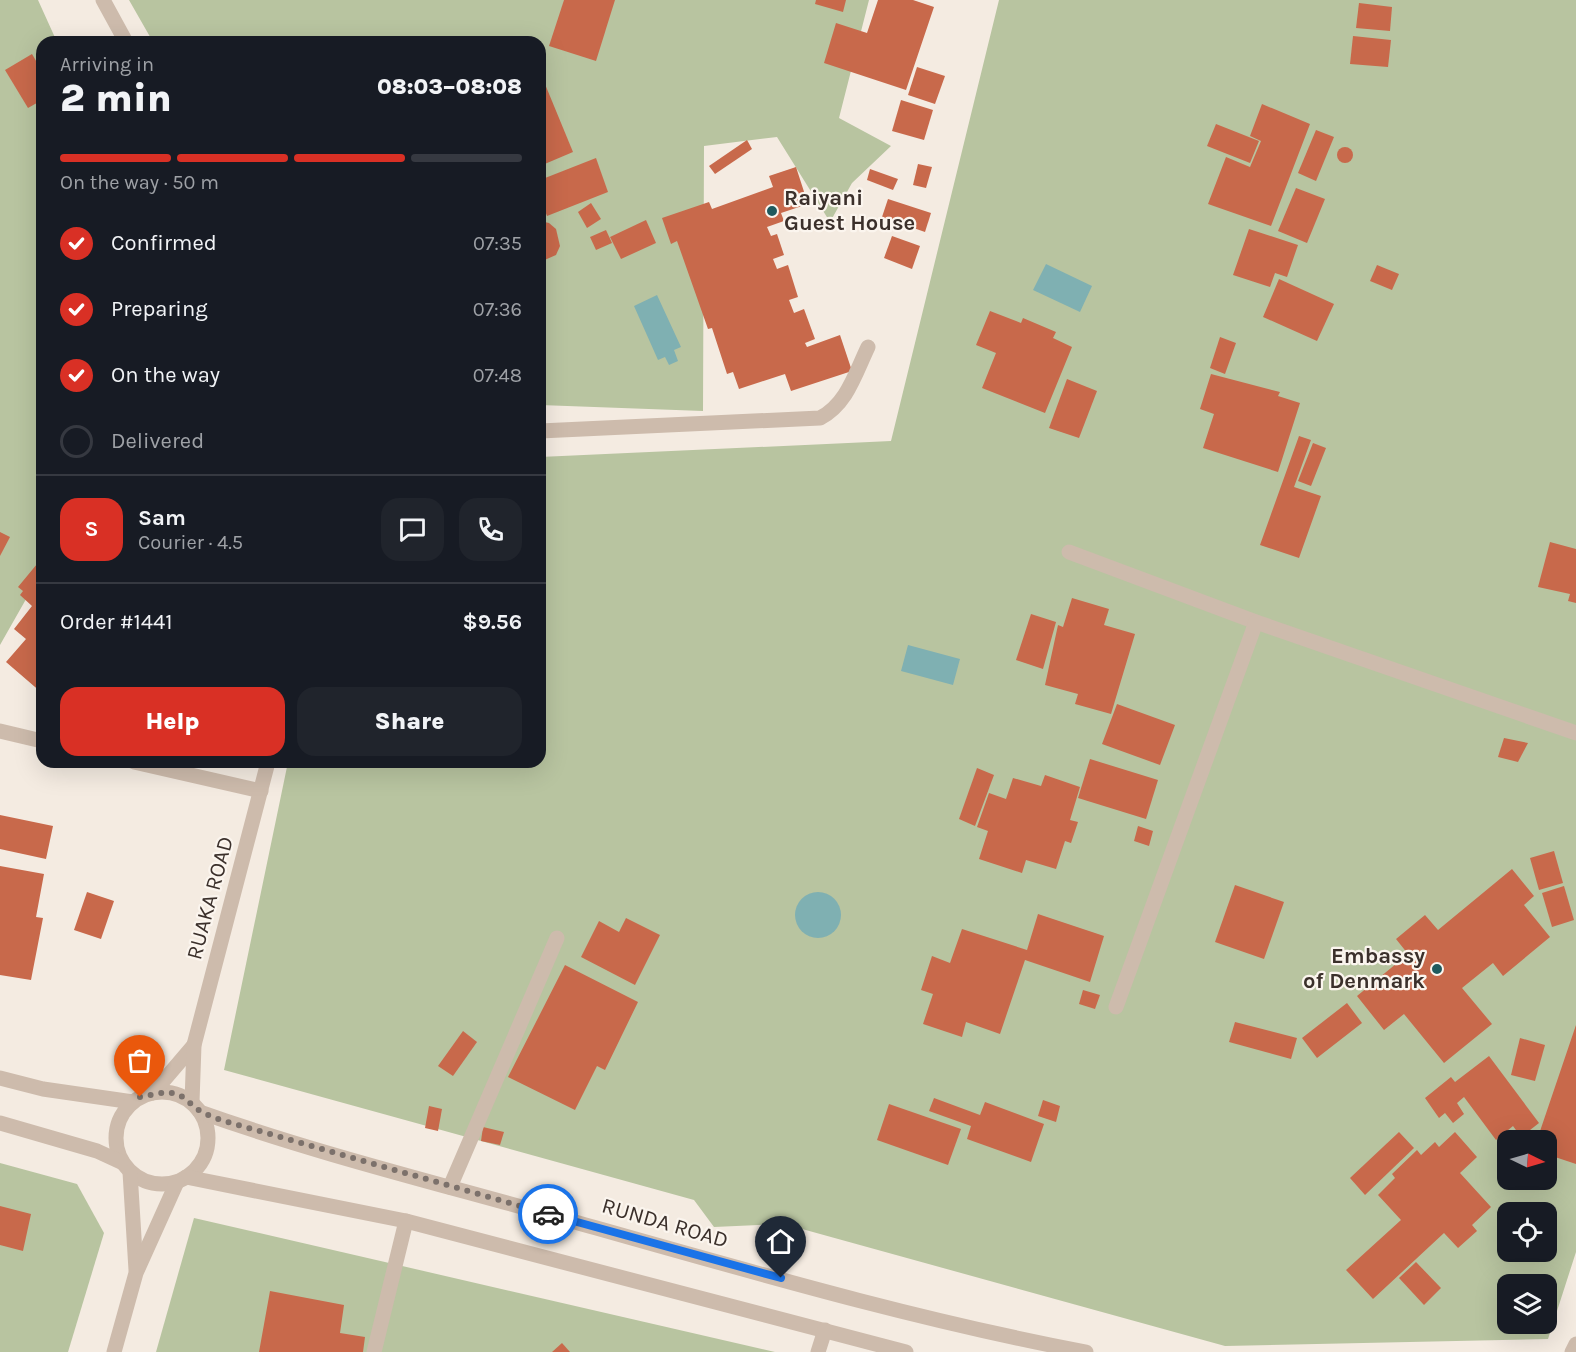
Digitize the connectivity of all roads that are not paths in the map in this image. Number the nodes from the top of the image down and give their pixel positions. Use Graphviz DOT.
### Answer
graph roads {
  1 [pos="103,0"];
  2 [pos="123,36"];
  3 [pos="868,347"];
  4 [pos="546,431"];
  5 [pos="1069,552"];
  6 [pos="1256,622"];
  7 [pos="0,731"];
  8 [pos="1576,732"];
  9 [pos="36,740"];
  10 [pos="160,768"];
  11 [pos="267,768"];
  12 [pos="261,791"];
  13 [pos="557,938"];
  14 [pos="1116,1007"];
  15 [pos="194,1045"];
  16 [pos="0,1078"];
  17 [pos="153,1092"];
  18 [pos="134,1102"];
  19 [pos="196,1107"];
  20 [pos="0,1123"];
  21 [pos="127,1168"];
  22 [pos="182,1179"];
  23 [pos="450,1187"];
  24 [pos="406,1221"];
  25 [pos="136,1274"];
  26 [pos="825,1330"];
  27 [pos="1576,1344"];
  28 [pos="114,1352"];
  29 [pos="374,1352"];
  30 [pos="819,1352"];
  31 [pos="906,1352"];
  32 [pos="1086,1352"];
  33 [pos="1572,1352"];
  1 -- 2 [label="street"];
  3 -- 4 [label="street"];
  5 -- 6 [label="street"];
  6 -- 8 [label="street"];
  6 -- 14 [label="street"];
  7 -- 9 [label="street"];
  10 -- 12 [label="street"];
  11 -- 12 [label="street, RUAKA ROAD"];
  12 -- 15 [label="street, RUAKA ROAD"];
  13 -- 23 [label="street"];
  15 -- 17 [label="street, RUAKA ROAD"];
  15 -- 19 [label="street, RUAKA ROAD"];
  16 -- 18 [label="street"];
  17 -- 18 [label="street"];
  17 -- 19 [label="street"];
  18 -- 21 [label="street"];
  19 -- 22 [label="street"];
  19 -- 23 [label="street, RUNDA ROAD"];
  20 -- 21 [label="street"];
  21 -- 22 [label="street"];
  21 -- 25 [label="street"];
  22 -- 24 [label="street"];
  22 -- 25 [label="street"];
  23 -- 32 [label="street, RUNDA ROAD"];
  24 -- 26 [label="street"];
  24 -- 29 [label="street"];
  25 -- 28 [label="street"];
  26 -- 30 [label="street"];
  26 -- 31 [label="street"];
  27 -- 33 [label="street"];
}
